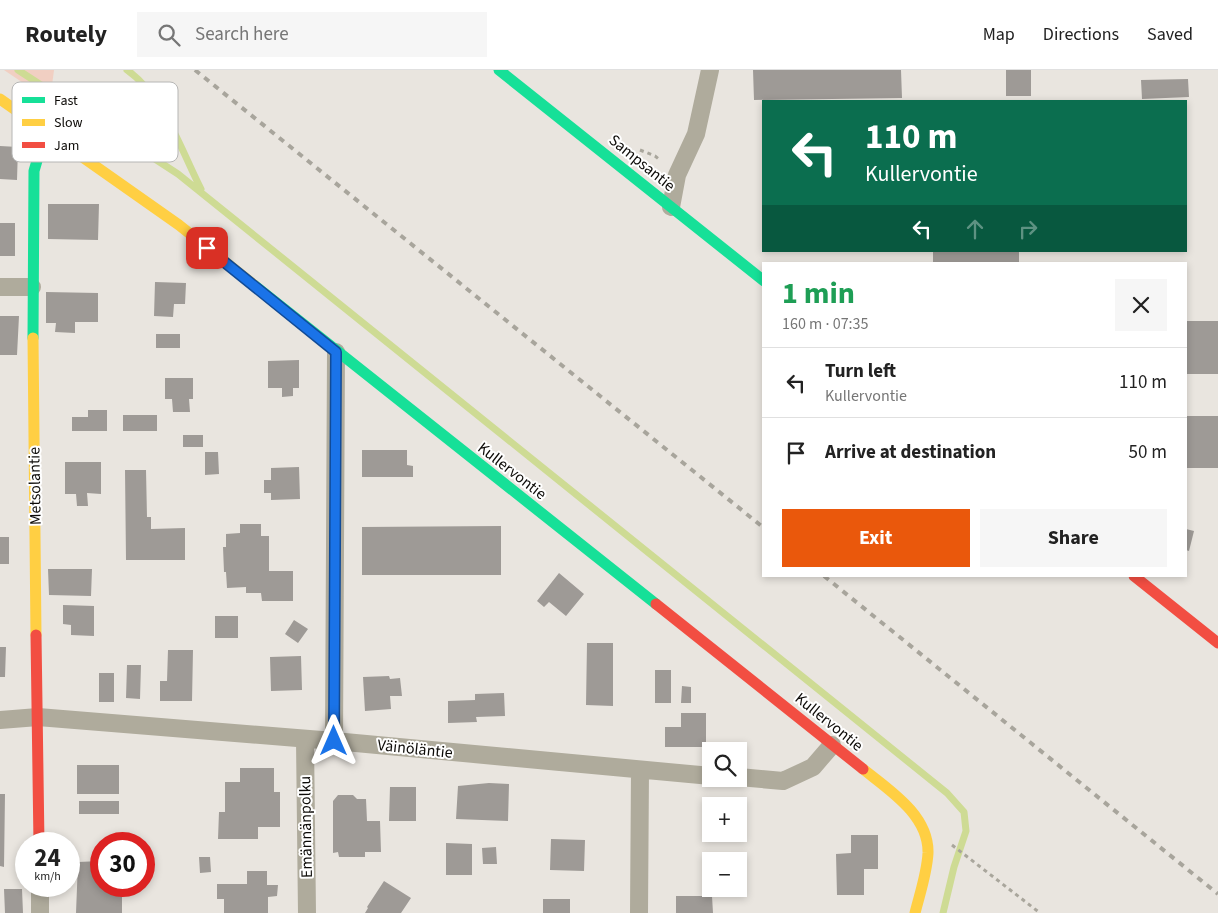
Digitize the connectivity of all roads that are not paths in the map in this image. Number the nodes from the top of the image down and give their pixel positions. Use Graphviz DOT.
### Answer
graph roads {
  1 [pos="499,70"];
  2 [pos="710,70"];
  3 [pos="0,99"];
  4 [pos="12,107"];
  5 [pos="37,162"];
  6 [pos="91,162"];
  7 [pos="671,207"];
  8 [pos="762,279"];
  9 [pos="0,287"];
  10 [pos="32,287"];
  11 [pos="336,352"];
  12 [pos="1135,577"];
  13 [pos="1218,643"];
  14 [pos="38,717"];
  15 [pos="0,720"];
  16 [pos="305,740"];
  17 [pos="334,741"];
  18 [pos="832,745"];
  19 [pos="640,771"];
  20 [pos="702,775"];
  21 [pos="747,778"];
  22 [pos="39,832"];
  23 [pos="40,897"];
  24 [pos="40,913"];
  25 [pos="307,913"];
  26 [pos="639,913"];
  27 [pos="915,913"];
  1 -- 7 [label="street, Sampsantie"];
  2 -- 7 [label="street"];
  3 -- 4 [label="street, Kullervontie"];
  5 -- 10 [label="street, Metsolantie"];
  6 -- 11 [label="street, Kullervontie"];
  7 -- 8 [label="street, Sampsantie"];
  9 -- 10 [label="street"];
  10 -- 14 [label="street, Metsolantie"];
  11 -- 17 [label="street"];
  11 -- 18 [label="street, Kullervontie"];
  12 -- 13 [label="street"];
  14 -- 15 [label="street, Väinöläntie"];
  14 -- 16 [label="street, Väinöläntie"];
  14 -- 22 [label="street, Metsolantie"];
  16 -- 17 [label="street, Väinöläntie"];
  16 -- 25 [label="street, Emännänpolku"];
  17 -- 19 [label="street, Väinöläntie"];
  18 -- 21 [label="street"];
  18 -- 27 [label="street, Kullervontie"];
  19 -- 20 [label="street, Väinöläntie"];
  19 -- 26 [label="street"];
  23 -- 24 [label="street"];
}
